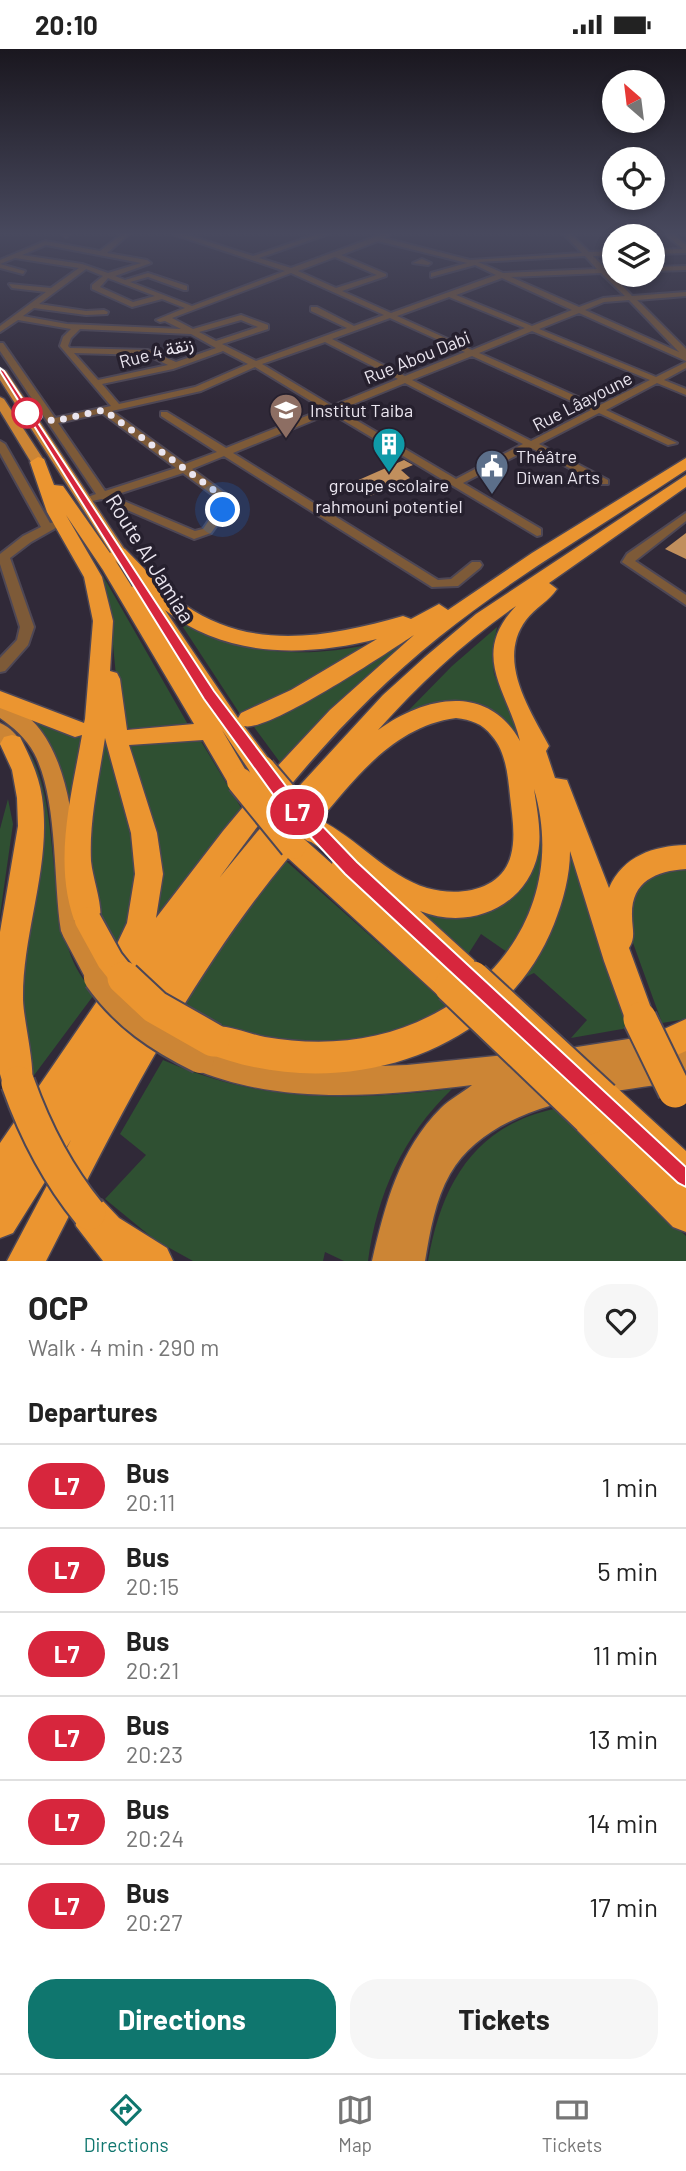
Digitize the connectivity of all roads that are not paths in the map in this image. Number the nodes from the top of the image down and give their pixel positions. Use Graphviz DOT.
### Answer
graph roads {
  1 [pos="51,291"];
  2 [pos="55,291"];
  3 [pos="99,291"];
  4 [pos="145,291"];
  5 [pos="239,291"];
  6 [pos="339,291"];
  7 [pos="463,291"];
  8 [pos="538,291"];
  9 [pos="623,291"];
  10 [pos="686,294"];
  11 [pos="451,295"];
  12 [pos="161,297"];
  13 [pos="629,297"];
  14 [pos="35,306"];
  15 [pos="191,308"];
  16 [pos="314,309"];
  17 [pos="578,309"];
  18 [pos="104,311"];
  19 [pos="392,315"];
  20 [pos="18,318"];
  21 [pos="165,319"];
  22 [pos="78,327"];
  23 [pos="139,328"];
  24 [pos="529,328"];
  25 [pos="354,329"];
  26 [pos="0,330"];
  27 [pos="191,332"];
  28 [pos="669,337"];
  29 [pos="326,339"];
  30 [pos="650,342"];
  31 [pos="0,345"];
  32 [pos="219,346"];
  33 [pos="68,350"];
  34 [pos="472,352"];
  35 [pos="686,356"];
  36 [pos="255,364"];
  37 [pos="176,365"];
  38 [pos="686,365"];
  39 [pos="0,371"];
  40 [pos="407,379"];
  41 [pos="657,380"];
  42 [pos="96,383"];
  43 [pos="686,392"];
  44 [pos="0,401"];
  45 [pos="117,407"];
  46 [pos="332,409"];
  47 [pos="104,410"];
  48 [pos="599,410"];
  49 [pos="164,414"];
  50 [pos="54,421"];
  51 [pos="672,443"];
  52 [pos="532,444"];
  53 [pos="0,445"];
  54 [pos="225,453"];
  55 [pos="4,457"];
  56 [pos="38,462"];
  57 [pos="686,462"];
  58 [pos="183,470"];
  59 [pos="686,480"];
  60 [pos="604,482"];
  61 [pos="456,483"];
  62 [pos="103,496"];
  63 [pos="86,501"];
  64 [pos="686,516"];
  65 [pos="54,526"];
  66 [pos="537,532"];
  67 [pos="586,549"];
  68 [pos="119,553"];
  69 [pos="2,559"];
  70 [pos="476,565"];
  71 [pos="457,600"];
  72 [pos="686,601"];
  73 [pos="103,645"];
  74 [pos="0,667"];
  75 [pos="0,699"];
  76 [pos="0,708"];
  77 [pos="249,719"];
  78 [pos="75,728"];
  79 [pos="195,733"];
  80 [pos="530,735"];
  81 [pos="6,737"];
  82 [pos="133,737"];
  83 [pos="357,759"];
  84 [pos="251,775"];
  85 [pos="303,838"];
  86 [pos="686,857"];
  87 [pos="81,925"];
  88 [pos="634,1005"];
  89 [pos="678,1041"];
  90 [pos="206,1049"];
  91 [pos="558,1062"];
  92 [pos="78,1079"];
  93 [pos="682,1090"];
  94 [pos="596,1108"];
  95 [pos="99,1122"];
  96 [pos="0,1173"];
  97 [pos="686,1175"];
  98 [pos="686,1214"];
  99 [pos="0,1220"];
  100 [pos="97,1221"];
  101 [pos="26,1261"];
  102 [pos="40,1261"];
  103 [pos="125,1261"];
  104 [pos="153,1261"];
  105 [pos="388,1261"];
  106 [pos="409,1261"];
  1 -- 2 [label="street"];
  2 -- 14 [label="street"];
  3 -- 12 [label="street"];
  4 -- 12 [label="street"];
  5 -- 15 [label="street"];
  6 -- 19 [label="street"];
  7 -- 11 [label="street"];
  8 -- 17 [label="street"];
  9 -- 13 [label="street"];
  10 -- 13 [label="street, Rue Abou Dabi"];
  11 -- 19 [label="street"];
  11 -- 24 [label="street"];
  12 -- 15 [label="street"];
  13 -- 17 [label="street, Rue Abou Dabi"];
  13 -- 28 [label="street"];
  14 -- 18 [label="street"];
  14 -- 20 [label="street"];
  15 -- 21 [label="street"];
  16 -- 25 [label="street"];
  17 -- 24 [label="street, Rue Abou Dabi"];
  17 -- 30 [label="street"];
  19 -- 25 [label="street"];
  19 -- 34 [label="street"];
  20 -- 22 [label="street"];
  20 -- 26 [label="street"];
  21 -- 23 [label="street"];
  21 -- 27 [label="street"];
  22 -- 23 [label="street"];
  22 -- 33 [label="street"];
  23 -- 27 [label="street"];
  24 -- 34 [label="street, Rue Abou Dabi"];
  24 -- 41 [label="street"];
  25 -- 29 [label="street"];
  27 -- 32 [label="street"];
  27 -- 32 [label="street, Rue 4 زنقة"];
  28 -- 30 [label="street"];
  28 -- 35 [label="street"];
  29 -- 36 [label="street"];
  29 -- 40 [label="street"];
  30 -- 35 [label="street"];
  31 -- 50 [label="street"];
  32 -- 36 [label="street"];
  32 -- 37 [label="street, Rue 4 زنقة"];
  33 -- 37 [label="street"];
  33 -- 42 [label="street"];
  34 -- 40 [label="street, Rue Abou Dabi"];
  34 -- 48 [label="street"];
  36 -- 45 [label="street"];
  36 -- 46 [label="street"];
  37 -- 42 [label="street, Rue 4 زنقة"];
  38 -- 41 [label="street, Rue Lâayoune"];
  39 -- 63 [label="main road, Route Al Jamiaa"];
  40 -- 46 [label="street, Rue Abou Dabi"];
  40 -- 52 [label="street"];
  41 -- 43 [label="street"];
  41 -- 48 [label="street, Rue Lâayoune"];
  42 -- 45 [label="street"];
  44 -- 56 [label="main road, Route Al Jamiaa"];
  45 -- 47 [label="street"];
  46 -- 54 [label="street, Rue Abou Dabi"];
  46 -- 61 [label="street"];
  47 -- 50 [label="street"];
  47 -- 58 [label="street"];
  48 -- 51 [label="street"];
  48 -- 52 [label="street, Rue Lâayoune"];
  49 -- 54 [label="street"];
  50 -- 62 [label="street"];
  52 -- 60 [label="street"];
  52 -- 61 [label="street, Rue Lâayoune"];
  53 -- 55 [label="street"];
  54 -- 58 [label="street, Rue Abou Dabi"];
  54 -- 70 [label="street"];
  55 -- 65 [label="street"];
  56 -- 65 [label="highway"];
  56 -- 84 [label="highway, Route Al Jamiaa"];
  57 -- 71 [label="highway"];
  57 -- 92 [label="highway"];
  58 -- 62 [label="street, Rue Abou Dabi"];
  58 -- 62 [label="street"];
  59 -- 67 [label="highway"];
  61 -- 66 [label="street"];
  62 -- 63 [label="street, Rue Abou Dabi"];
  63 -- 68 [label="main road, Route Al Jamiaa"];
  64 -- 72 [label="street"];
  65 -- 69 [label="street"];
  65 -- 73 [label="highway"];
  67 -- 80 [label="highway"];
  67 -- 83 [label="highway"];
  67 -- 92 [label="highway"];
  68 -- 71 [label="highway"];
  68 -- 84 [label="highway, Route Al Jamiaa"];
  69 -- 74 [label="street"];
  71 -- 77 [label="highway"];
  73 -- 87 [label="highway"];
  73 -- 92 [label="highway"];
  75 -- 78 [label="highway"];
  76 -- 87 [label="main road"];
  79 -- 82 [label="highway"];
  80 -- 88 [label="highway"];
  80 -- 90 [label="highway"];
  81 -- 100 [label="highway, bridge"];
  83 -- 85 [label="highway"];
  83 -- 95 [label="highway"];
  84 -- 85 [label="highway, bridge"];
  85 -- 94 [label="highway, bridge"];
  86 -- 88 [label="highway"];
  87 -- 90 [label="highway, bridge"];
  88 -- 93 [label="highway, bridge"];
  89 -- 91 [label="main road"];
  90 -- 91 [label="main road"];
  91 -- 105 [label="main road"];
  92 -- 96 [label="highway"];
  92 -- 99 [label="highway"];
  93 -- 106 [label="main road"];
  94 -- 97 [label="highway"];
  94 -- 98 [label="highway"];
  95 -- 101 [label="highway"];
  95 -- 102 [label="highway"];
  100 -- 103 [label="highway"];
  100 -- 104 [label="highway"];
}
